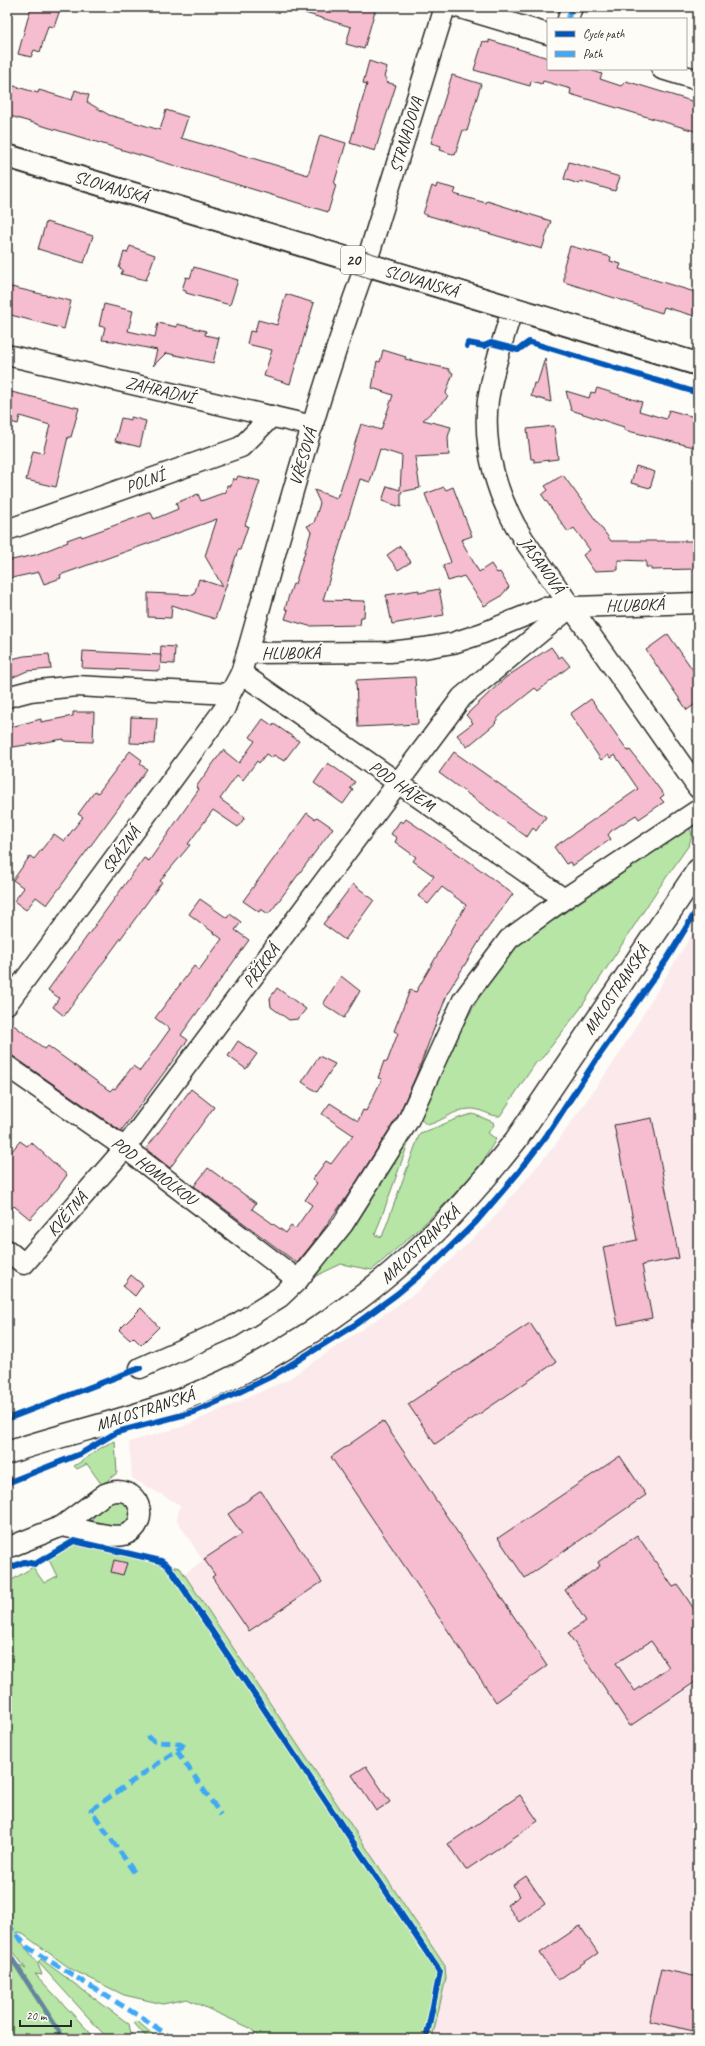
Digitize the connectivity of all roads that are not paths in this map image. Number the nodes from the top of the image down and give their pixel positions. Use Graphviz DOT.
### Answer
graph roads {
  1 [pos="445,7"];
  2 [pos="457,7"];
  3 [pos="572,7"];
  4 [pos="568,18"];
  5 [pos="547,34"];
  6 [pos="665,70"];
  7 [pos="698,80"];
  8 [pos="7,156"];
  9 [pos="366,264"];
  10 [pos="513,308"];
  11 [pos="7,355"];
  12 [pos="698,364"];
  13 [pos="272,416"];
  14 [pos="313,426"];
  15 [pos="7,530"];
  16 [pos="698,603"];
  17 [pos="571,607"];
  18 [pos="247,653"];
  19 [pos="241,673"];
  20 [pos="230,694"];
  21 [pos="7,697"];
  22 [pos="397,783"];
  23 [pos="698,788"];
  24 [pos="698,810"];
  25 [pos="698,870"];
  26 [pos="564,898"];
  27 [pos="7,1004"];
  28 [pos="7,1066"];
  29 [pos="125,1148"];
  30 [pos="7,1250"];
  31 [pos="298,1280"];
  32 [pos="140,1368"];
  33 [pos="7,1453"];
  34 [pos="62,1526"];
  35 [pos="7,1548"];
  1 -- 9 [label="street, STRNADOVA"];
  2 -- 5 [label="street"];
  3 -- 4 [label="street"];
  6 -- 7 [label="street"];
  8 -- 9 [label="main road, SLOVANSKÁ / 20"];
  9 -- 10 [label="main road, SLOVANSKÁ / 20"];
  9 -- 14 [label="street, VŘESOVÁ"];
  10 -- 12 [label="main road, SLOVANSKÁ / 20"];
  10 -- 17 [label="street, JASANOVÁ"];
  11 -- 13 [label="street, ZAHRADNÍ"];
  13 -- 14 [label="street, ZAHRADNÍ"];
  13 -- 15 [label="street, POLNÍ"];
  14 -- 18 [label="street, VŘESOVÁ"];
  16 -- 17 [label="street, HLUBOKÁ"];
  17 -- 18 [label="street, HLUBOKÁ"];
  17 -- 22 [label="street"];
  17 -- 23 [label="street, JASANOVÁ"];
  18 -- 19 [label="street, HLUBOKÁ"];
  19 -- 20 [label="street, HLUBOKÁ"];
  19 -- 22 [label="street, POD HÁJEM"];
  20 -- 21 [label="street"];
  20 -- 27 [label="street, SRÁZNÁ"];
  22 -- 26 [label="street, POD HÁJEM"];
  22 -- 29 [label="street, PŘÍKRÁ"];
  24 -- 26 [label="street"];
  25 -- 33 [label="main road, MALOSTRANSKÁ"];
  26 -- 31 [label="street"];
  28 -- 29 [label="street, POD HOMOLKOU"];
  29 -- 30 [label="street, KVĚTNÁ"];
  29 -- 31 [label="street, POD HOMOLKOU"];
  31 -- 32 [label="street"];
  34 -- 34 [label="street"];
  34 -- 35 [label="street"];
}
